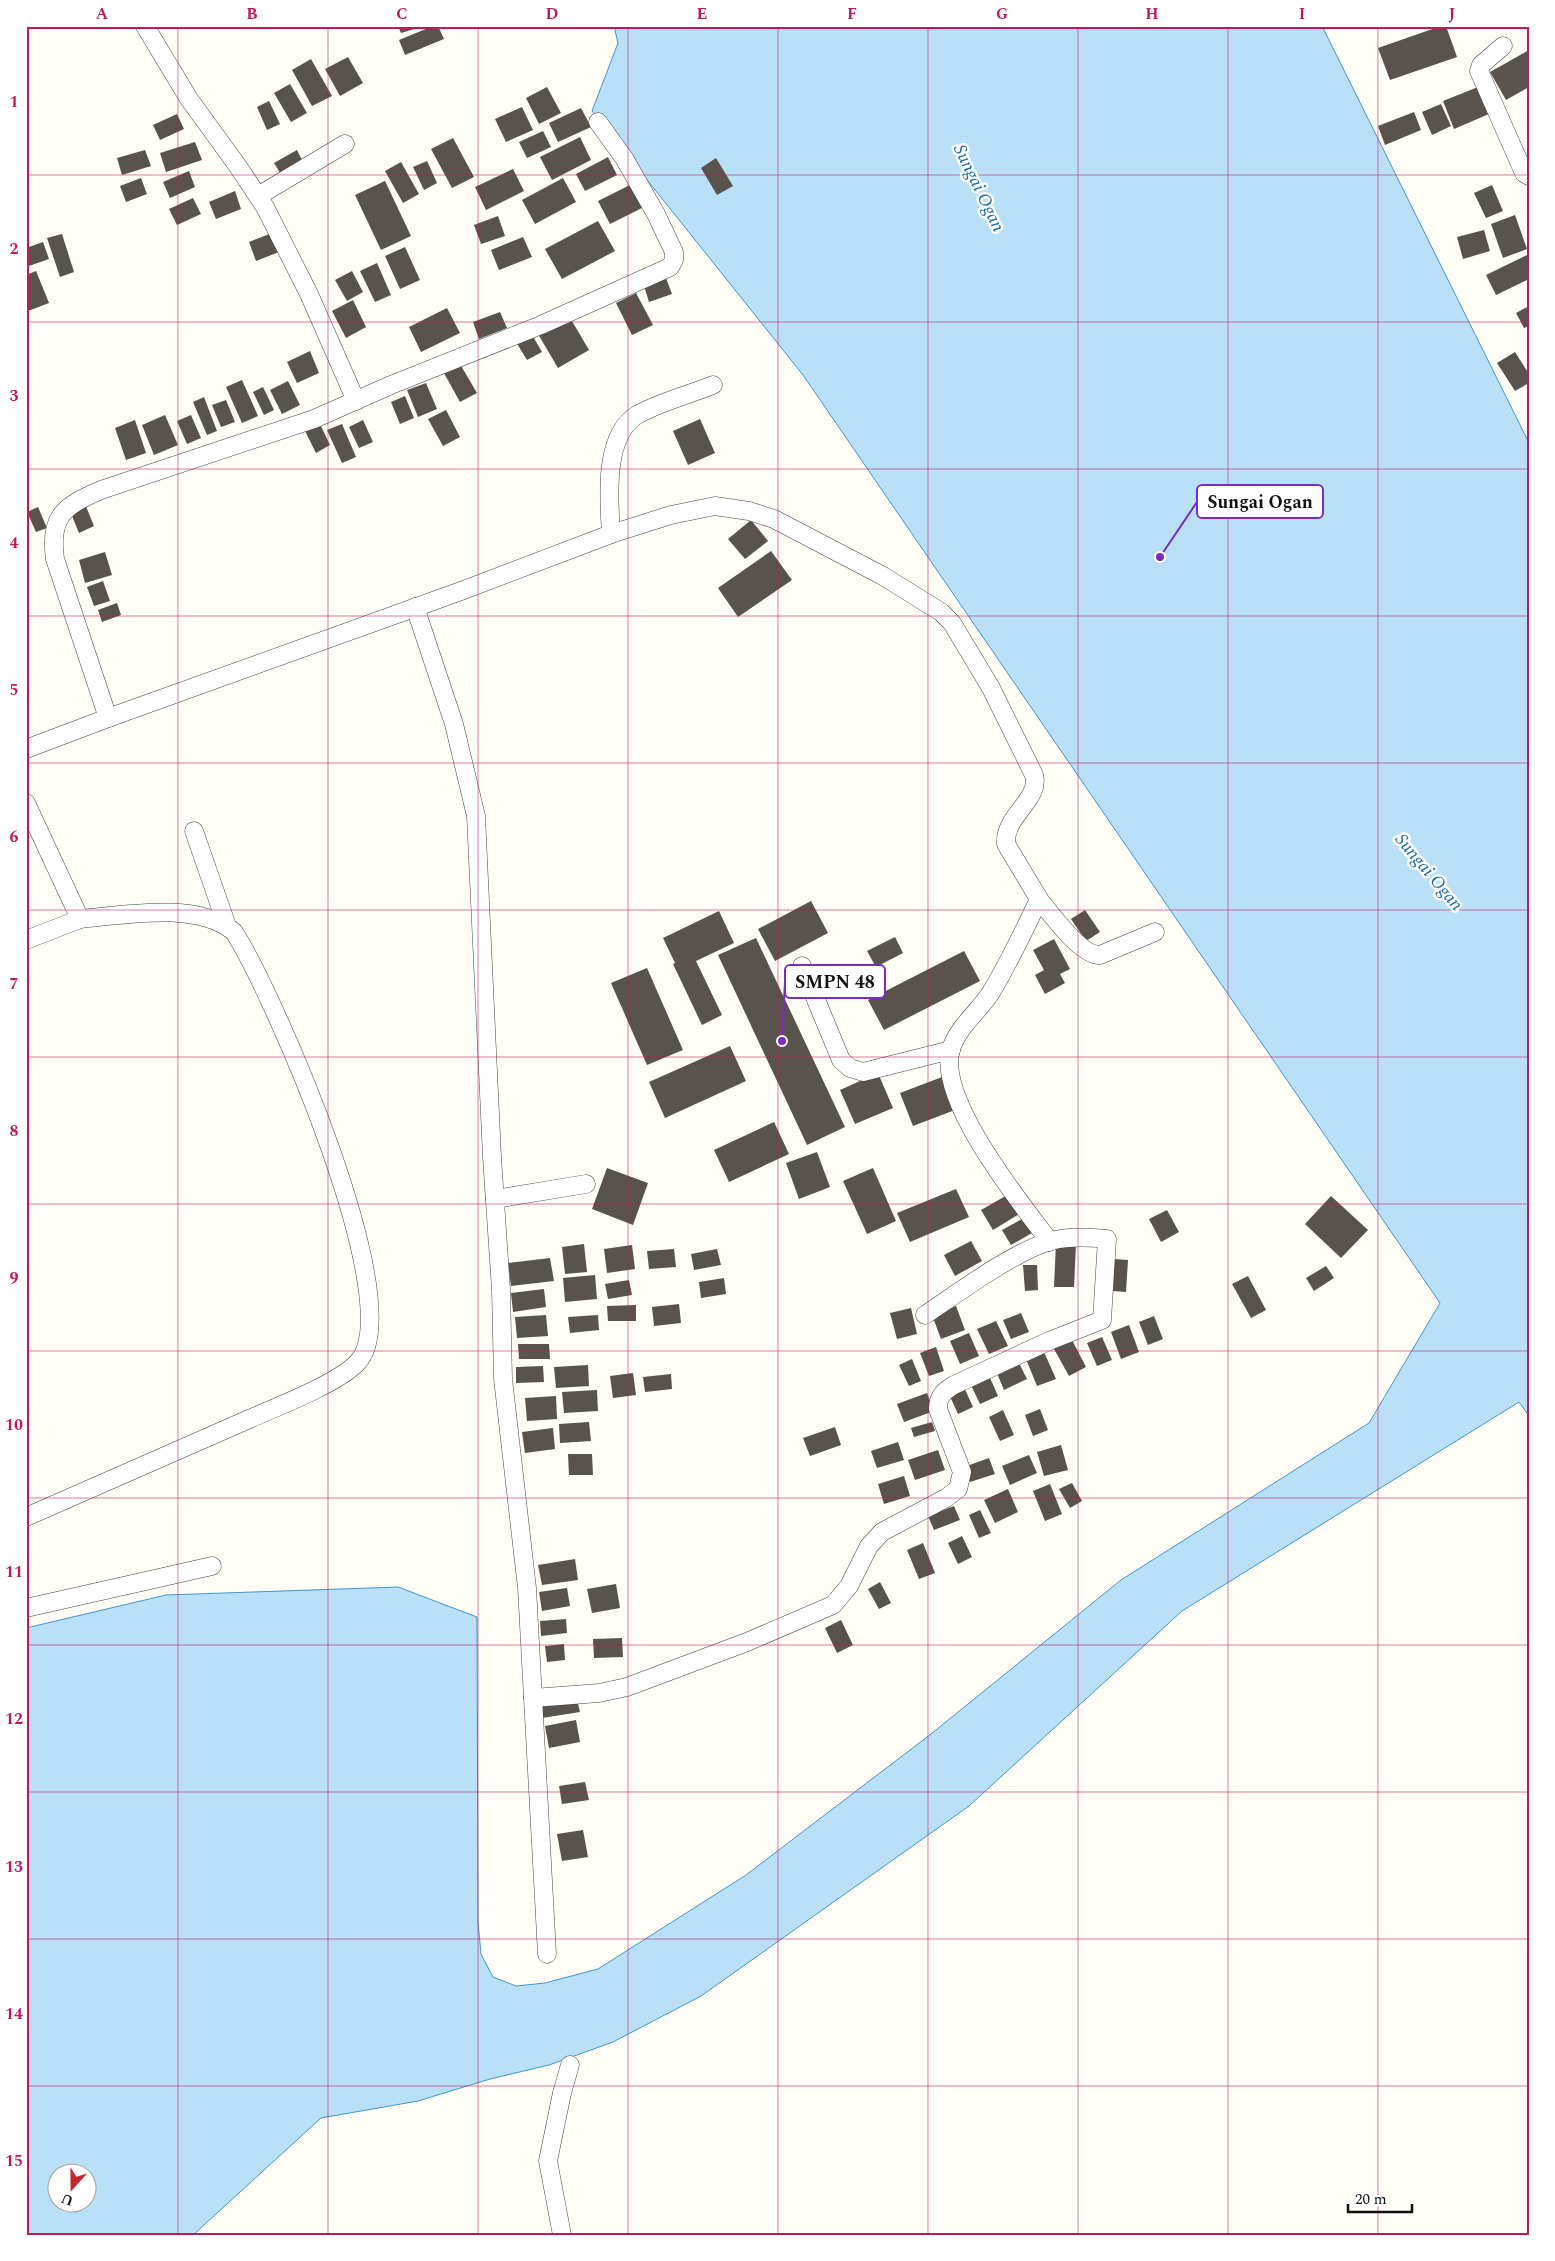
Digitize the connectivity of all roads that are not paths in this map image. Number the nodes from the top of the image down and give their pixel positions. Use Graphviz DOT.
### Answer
graph roads {
  1 [pos="145,26"];
  2 [pos="1503,46"];
  3 [pos="598,122"];
  4 [pos="345,144"];
  5 [pos="1529,176"];
  6 [pos="258,196"];
  7 [pos="713,385"];
  8 [pos="356,401"];
  9 [pos="611,534"];
  10 [pos="415,607"];
  11 [pos="108,718"];
  12 [pos="26,749"];
  13 [pos="26,803"];
  14 [pos="194,831"];
  15 [pos="1039,898"];
  16 [pos="80,919"];
  17 [pos="227,926"];
  18 [pos="1155,932"];
  19 [pos="26,940"];
  20 [pos="802,966"];
  21 [pos="951,1050"];
  22 [pos="586,1184"];
  23 [pos="495,1199"];
  24 [pos="1050,1242"];
  25 [pos="925,1315"];
  26 [pos="26,1517"];
  27 [pos="212,1566"];
  28 [pos="26,1608"];
  29 [pos="533,1698"];
  30 [pos="547,1954"];
  31 [pos="570,2065"];
  32 [pos="562,2235"];
  1 -- 6 [label="street"];
  2 -- 5 [label="street"];
  3 -- 8 [label="street"];
  4 -- 6 [label="street"];
  6 -- 8 [label="street"];
  7 -- 9 [label="street"];
  8 -- 11 [label="street"];
  9 -- 10 [label="street"];
  9 -- 15 [label="street"];
  10 -- 11 [label="street"];
  10 -- 23 [label="street"];
  11 -- 12 [label="street"];
  13 -- 16 [label="street"];
  14 -- 17 [label="street"];
  15 -- 18 [label="street"];
  15 -- 21 [label="street"];
  16 -- 17 [label="street"];
  16 -- 19 [label="street"];
  17 -- 26 [label="street"];
  20 -- 21 [label="street"];
  21 -- 24 [label="street"];
  22 -- 23 [label="street"];
  23 -- 29 [label="street"];
  24 -- 25 [label="street"];
  24 -- 29 [label="street"];
  27 -- 28 [label="street"];
  29 -- 30 [label="street"];
  31 -- 32 [label="street"];
}
